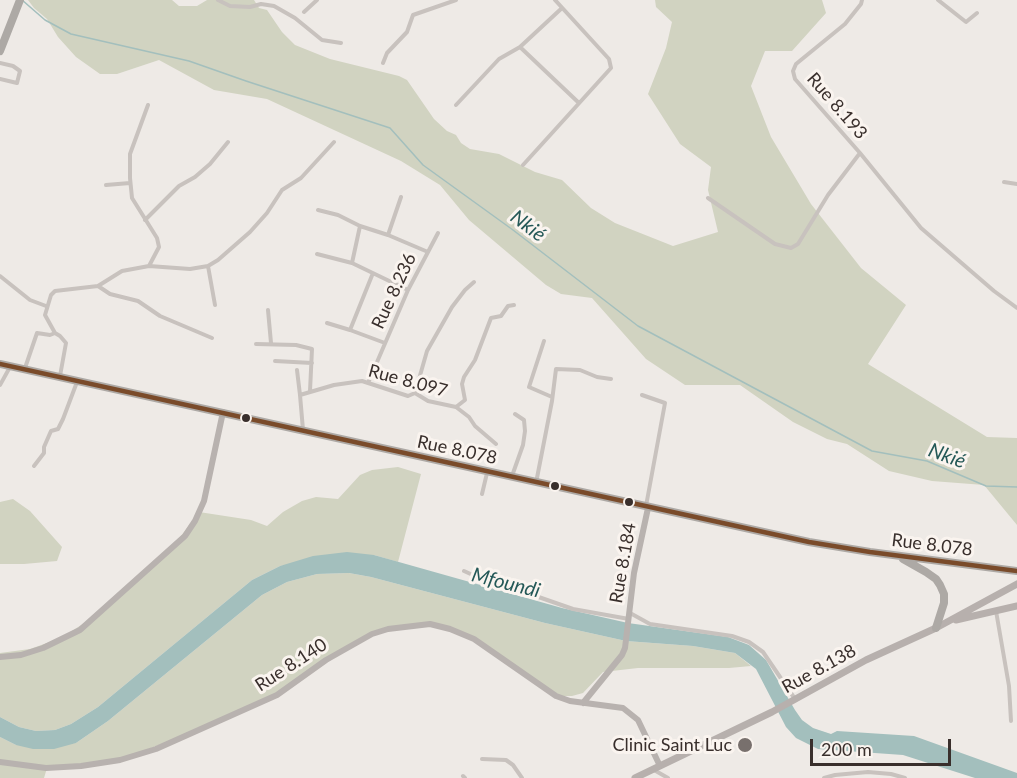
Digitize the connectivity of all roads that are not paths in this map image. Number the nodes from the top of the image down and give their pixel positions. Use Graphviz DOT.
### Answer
graph roads {
  1 [pos="20,0"];
  2 [pos="218,0"];
  3 [pos="317,0"];
  4 [pos="456,0"];
  5 [pos="555,0"];
  6 [pos="862,0"];
  7 [pos="938,0"];
  8 [pos="562,8"];
  9 [pos="304,12"];
  10 [pos="977,13"];
  11 [pos="341,43"];
  12 [pos="520,47"];
  13 [pos="0,51"];
  14 [pos="0,63"];
  15 [pos="382,63"];
  16 [pos="0,80"];
  17 [pos="579,103"];
  18 [pos="148,105"];
  19 [pos="456,105"];
  20 [pos="228,142"];
  21 [pos="334,142"];
  22 [pos="860,153"];
  23 [pos="523,165"];
  24 [pos="1004,182"];
  25 [pos="130,183"];
  26 [pos="106,184"];
  27 [pos="1017,184"];
  28 [pos="401,197"];
  29 [pos="708,198"];
  30 [pos="318,210"];
  31 [pos="146,220"];
  32 [pos="360,226"];
  33 [pos="438,233"];
  34 [pos="388,235"];
  35 [pos="428,252"];
  36 [pos="317,254"];
  37 [pos="352,263"];
  38 [pos="149,266"];
  39 [pos="208,266"];
  40 [pos="373,273"];
  41 [pos="0,276"];
  42 [pos="474,282"];
  43 [pos="98,286"];
  44 [pos="408,290"];
  45 [pos="215,305"];
  46 [pos="514,305"];
  47 [pos="46,306"];
  48 [pos="1017,308"];
  49 [pos="268,310"];
  50 [pos="327,323"];
  51 [pos="350,330"];
  52 [pos="54,333"];
  53 [pos="212,338"];
  54 [pos="544,342"];
  55 [pos="271,343"];
  56 [pos="256,344"];
  57 [pos="385,344"];
  58 [pos="274,361"];
  59 [pos="312,363"];
  60 [pos="0,364"];
  61 [pos="11,366"];
  62 [pos="25,369"];
  63 [pos="297,370"];
  64 [pos="59,377"];
  65 [pos="611,379"];
  66 [pos="77,381"];
  67 [pos="368,383"];
  68 [pos="0,385"];
  69 [pos="310,392"];
  70 [pos="415,393"];
  71 [pos="300,395"];
  72 [pos="642,395"];
  73 [pos="552,397"];
  74 [pos="456,407"];
  75 [pos="223,412"];
  76 [pos="515,414"];
  77 [pos="303,430"];
  78 [pos="496,444"];
  79 [pos="34,466"];
  80 [pos="487,472"];
  81 [pos="511,477"];
  82 [pos="536,483"];
  83 [pos="482,494"];
  84 [pos="647,507"];
  85 [pos="899,556"];
  86 [pos="464,571"];
  87 [pos="1017,572"];
  88 [pos="1015,585"];
  89 [pos="1017,606"];
  90 [pos="996,610"];
  91 [pos="629,618"];
  92 [pos="945,623"];
  93 [pos="936,628"];
  94 [pos="0,657"];
  95 [pos="794,700"];
  96 [pos="583,703"];
  97 [pos="1011,720"];
  98 [pos="482,759"];
  99 [pos="0,762"];
  100 [pos="657,768"];
  101 [pos="868,772"];
  102 [pos="522,778"];
  103 [pos="634,778"];
  104 [pos="668,778"];
  105 [pos="824,778"];
  106 [pos="867,778"];
  107 [pos="905,778"];
  1 -- 13 [label="highway"];
  2 -- 11 [label="street"];
  3 -- 9 [label="street"];
  4 -- 15 [label="street"];
  5 -- 8 [label="street"];
  6 -- 22 [label="street, Rue 8.193"];
  7 -- 10 [label="street"];
  8 -- 12 [label="street"];
  8 -- 17 [label="street"];
  12 -- 17 [label="street"];
  12 -- 19 [label="street"];
  14 -- 16 [label="street"];
  17 -- 23 [label="street"];
  18 -- 25 [label="street"];
  20 -- 31 [label="street"];
  21 -- 39 [label="street"];
  22 -- 29 [label="street"];
  22 -- 48 [label="street"];
  24 -- 27 [label="street"];
  25 -- 26 [label="street"];
  25 -- 31 [label="street"];
  28 -- 34 [label="street"];
  30 -- 32 [label="street, Rue 8.236"];
  31 -- 38 [label="street"];
  32 -- 34 [label="street, Rue 8.236"];
  32 -- 37 [label="street"];
  33 -- 35 [label="street"];
  34 -- 35 [label="street, Rue 8.236"];
  35 -- 44 [label="street, Rue 8.236"];
  36 -- 37 [label="street"];
  37 -- 40 [label="street"];
  38 -- 39 [label="street"];
  38 -- 43 [label="street"];
  39 -- 45 [label="street"];
  40 -- 44 [label="street"];
  40 -- 51 [label="street"];
  41 -- 47 [label="street"];
  42 -- 70 [label="street"];
  43 -- 47 [label="street"];
  43 -- 53 [label="street"];
  44 -- 57 [label="street, Rue 8.236"];
  46 -- 74 [label="street"];
  47 -- 52 [label="street"];
  49 -- 55 [label="street"];
  50 -- 51 [label="street"];
  51 -- 57 [label="street"];
  52 -- 62 [label="street"];
  52 -- 64 [label="street"];
  54 -- 73 [label="street"];
  55 -- 56 [label="street"];
  55 -- 59 [label="street"];
  57 -- 67 [label="street, Rue 8.236"];
  58 -- 59 [label="street"];
  59 -- 69 [label="street"];
  60 -- 61 [label="highway, Rue 8.078"];
  61 -- 62 [label="highway, Rue 8.078"];
  61 -- 68 [label="street"];
  62 -- 64 [label="highway, Rue 8.078"];
  63 -- 71 [label="street"];
  64 -- 66 [label="highway, Rue 8.078"];
  65 -- 73 [label="street"];
  66 -- 75 [label="highway, Rue 8.078"];
  66 -- 79 [label="street"];
  67 -- 69 [label="street, Rue 8.097"];
  67 -- 70 [label="street, Rue 8.097"];
  69 -- 71 [label="street, Rue 8.097"];
  70 -- 74 [label="street, Rue 8.097"];
  71 -- 77 [label="street"];
  72 -- 84 [label="street"];
  73 -- 82 [label="street"];
  74 -- 78 [label="street, Rue 8.097"];
  75 -- 77 [label="highway, Rue 8.078"];
  75 -- 94 [label="main road"];
  76 -- 81 [label="street"];
  77 -- 80 [label="highway, Rue 8.078"];
  80 -- 81 [label="highway, Rue 8.078"];
  80 -- 83 [label="street"];
  81 -- 82 [label="highway, Rue 8.078"];
  82 -- 84 [label="highway, Rue 8.078"];
  84 -- 85 [label="highway, Rue 8.078"];
  84 -- 91 [label="main road, Rue 8.184"];
  85 -- 87 [label="highway, Rue 8.078"];
  85 -- 93 [label="highway"];
  86 -- 91 [label="street"];
  88 -- 92 [label="main road, Rue 8.138"];
  89 -- 90 [label="main road"];
  90 -- 92 [label="main road"];
  90 -- 97 [label="street"];
  91 -- 95 [label="street"];
  91 -- 96 [label="main road, Rue 8.184"];
  92 -- 93 [label="main road, Rue 8.138"];
  93 -- 95 [label="main road, Rue 8.138"];
  95 -- 100 [label="main road, Rue 8.138"];
  96 -- 99 [label="main road, Rue 8.140"];
  96 -- 100 [label="main road, Rue 8.140"];
  98 -- 102 [label="street"];
  100 -- 103 [label="main road, Rue 8.138"];
  100 -- 104 [label="street"];
  101 -- 105 [label="street"];
  101 -- 106 [label="street"];
  101 -- 107 [label="street"];
}
